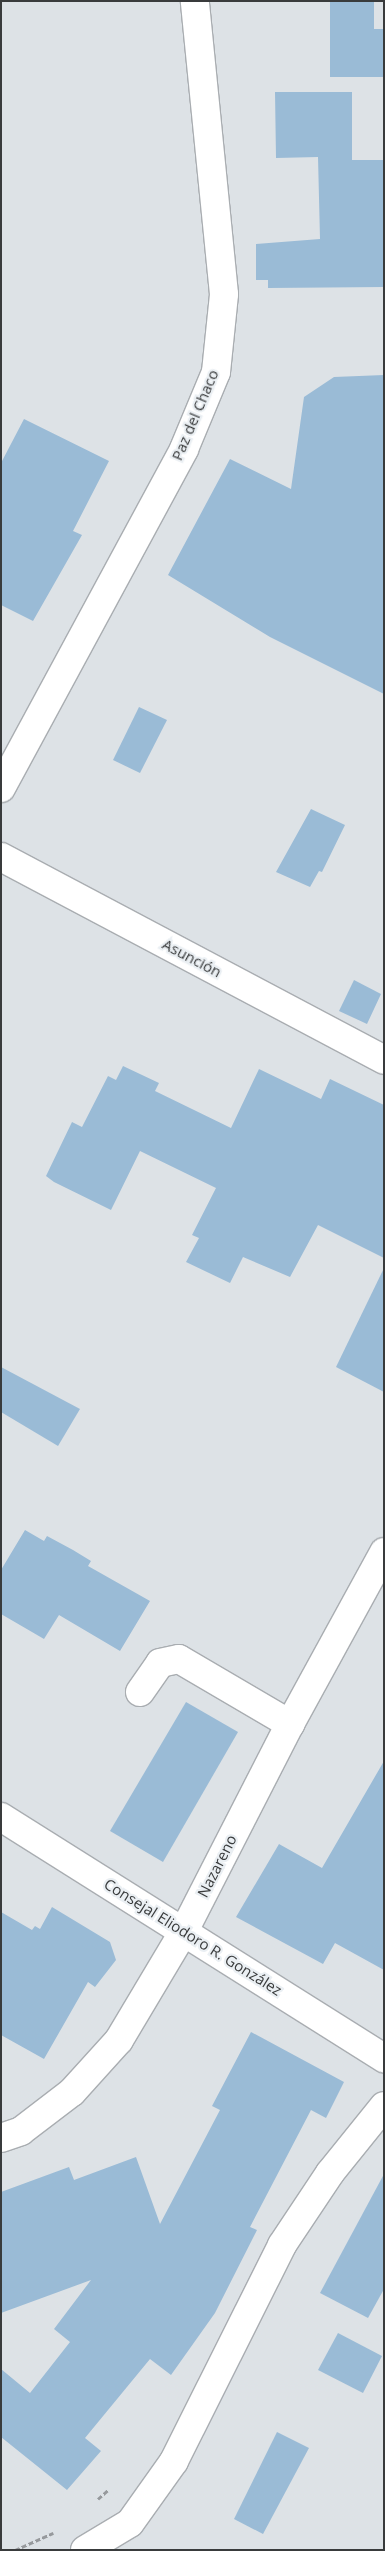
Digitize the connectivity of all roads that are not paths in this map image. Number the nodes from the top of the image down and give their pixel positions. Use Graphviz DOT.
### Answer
graph roads {
  1 [pos="195,1"];
  2 [pos="1,788"];
  3 [pos="1,856"];
  4 [pos="384,1060"];
  5 [pos="384,1552"];
  6 [pos="140,1692"];
  7 [pos="290,1724"];
  8 [pos="1,1817"];
  9 [pos="184,1931"];
  10 [pos="384,2058"];
  11 [pos="384,2106"];
  12 [pos="1,2138"];
  13 [pos="85,2550"];
  1 -- 2 [label="street, Paz del Chaco"];
  3 -- 4 [label="street, Asunción"];
  5 -- 7 [label="street, Nazareno"];
  6 -- 7 [label="street"];
  7 -- 9 [label="street, Nazareno"];
  8 -- 9 [label="street, Consejal Eliodoro R. González"];
  9 -- 10 [label="street, Consejal Eliodoro R. González"];
  9 -- 12 [label="street, Nazareno"];
  11 -- 13 [label="street"];
}
